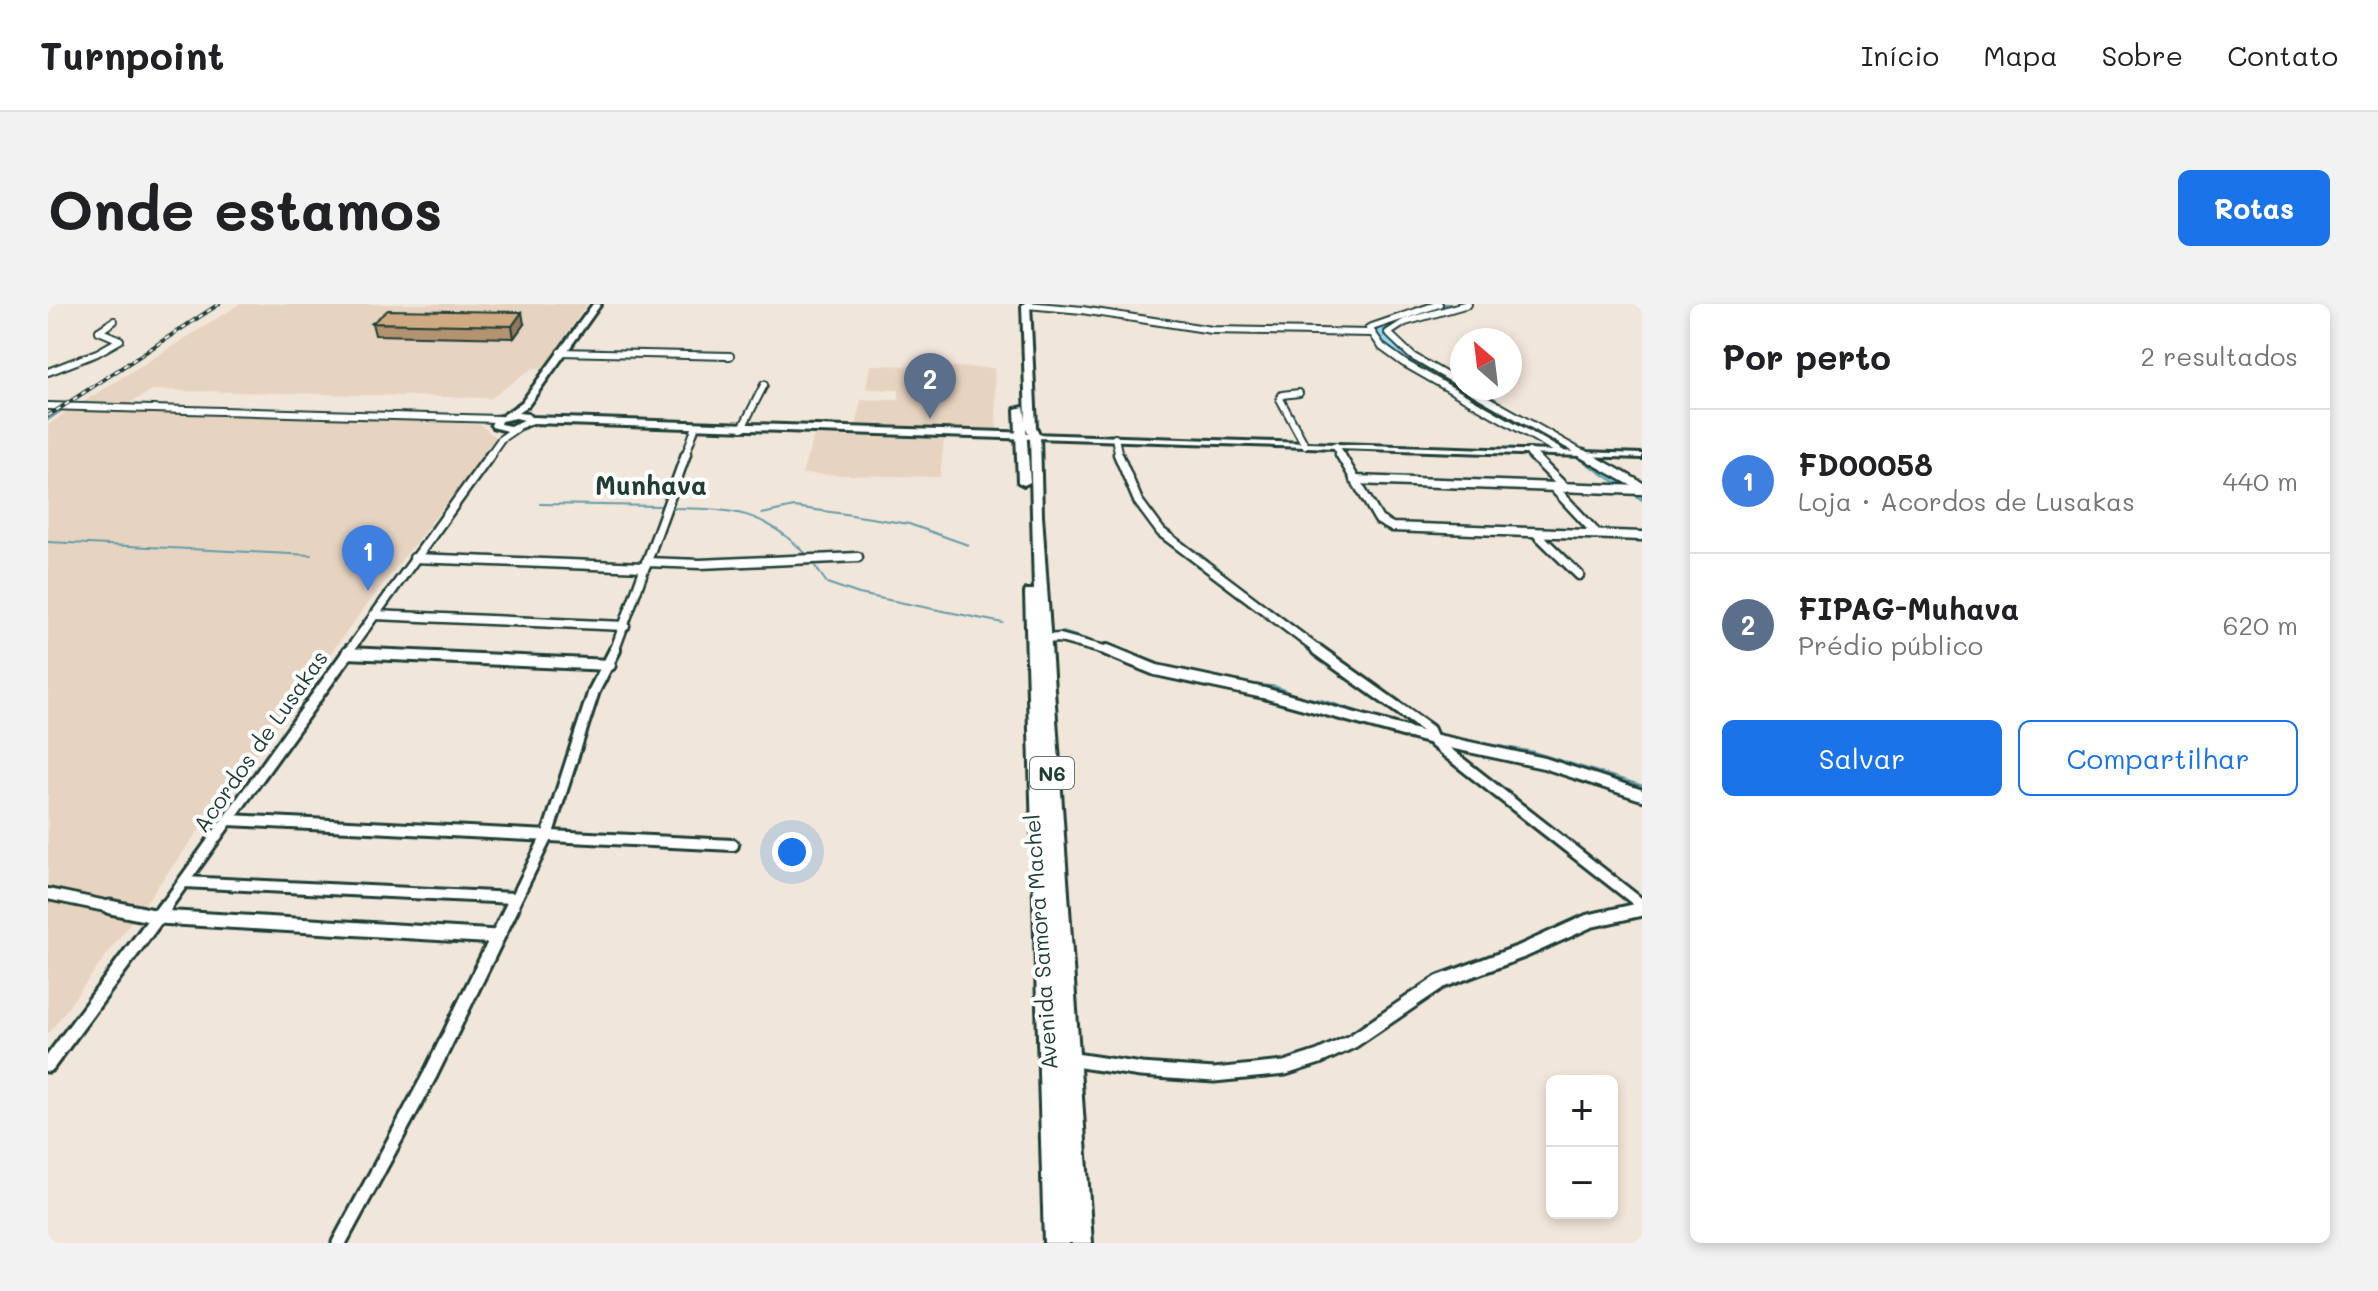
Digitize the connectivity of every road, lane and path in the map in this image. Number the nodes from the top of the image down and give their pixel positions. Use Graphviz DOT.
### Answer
graph roads {
  1 [pos="597,304"];
  2 [pos="1018,304"];
  3 [pos="1026,304"];
  4 [pos="1439,304"];
  5 [pos="1468,304"];
  6 [pos="114,321"];
  7 [pos="1370,331"];
  8 [pos="560,352"];
  9 [pos="730,356"];
  10 [pos="48,372"];
  11 [pos="1450,379"];
  12 [pos="764,385"];
  13 [pos="1299,393"];
  14 [pos="1488,400"];
  15 [pos="525,404"];
  16 [pos="48,406"];
  17 [pos="499,422"];
  18 [pos="523,423"];
  19 [pos="696,426"];
  20 [pos="742,428"];
  21 [pos="1028,436"];
  22 [pos="1115,438"];
  23 [pos="501,439"];
  24 [pos="1305,445"];
  25 [pos="1336,446"];
  26 [pos="1529,452"];
  27 [pos="1562,453"];
  28 [pos="1587,454"];
  29 [pos="1642,456"];
  30 [pos="1354,480"];
  31 [pos="1554,488"];
  32 [pos="1565,488"];
  33 [pos="1642,488"];
  34 [pos="1537,534"];
  35 [pos="1597,534"];
  36 [pos="1642,536"];
  37 [pos="858,557"];
  38 [pos="414,558"];
  39 [pos="645,565"];
  40 [pos="1579,575"];
  41 [pos="374,615"];
  42 [pos="625,626"];
  43 [pos="1044,639"];
  44 [pos="347,653"];
  45 [pos="610,665"];
  46 [pos="1432,736"];
  47 [pos="1642,795"];
  48 [pos="228,820"];
  49 [pos="547,836"];
  50 [pos="733,845"];
  51 [pos="184,882"];
  52 [pos="48,894"];
  53 [pos="514,898"];
  54 [pos="1642,907"];
  55 [pos="159,917"];
  56 [pos="497,937"];
  57 [pos="1047,1056"];
  58 [pos="1070,1060"];
  59 [pos="48,1065"];
  60 [pos="339,1243"];
  61 [pos="1056,1243"];
  62 [pos="1080,1243"];
  1 -- 8 [label="main road"];
  2 -- 21 [label="highway, Avenida Samora Machel / N6"];
  3 -- 7 [label="street"];
  3 -- 21 [label="highway, Avenida Samora Machel / N6"];
  4 -- 7 [label="street"];
  5 -- 11 [label="street"];
  6 -- 10 [label="street"];
  7 -- 27 [label="street"];
  8 -- 9 [label="street"];
  8 -- 15 [label="main road"];
  12 -- 20 [label="street"];
  13 -- 24 [label="street"];
  14 -- 28 [label="street"];
  15 -- 17 [label="main road"];
  15 -- 18 [label="main road"];
  16 -- 17 [label="street"];
  17 -- 18 [label="main road"];
  17 -- 23 [label="street"];
  18 -- 19 [label="main road"];
  18 -- 23 [label="street, Acordos de Lusakas"];
  19 -- 20 [label="main road"];
  19 -- 39 [label="street"];
  20 -- 21 [label="main road"];
  21 -- 22 [label="street"];
  21 -- 43 [label="highway, Avenida Samora Machel / N6"];
  21 -- 57 [label="highway, Avenida Samora Machel / N6"];
  22 -- 24 [label="street"];
  22 -- 46 [label="street"];
  23 -- 38 [label="street, Acordos de Lusakas"];
  24 -- 25 [label="street"];
  25 -- 26 [label="street"];
  25 -- 30 [label="street"];
  26 -- 27 [label="street"];
  26 -- 32 [label="street"];
  27 -- 28 [label="street"];
  28 -- 29 [label="street"];
  28 -- 33 [label="street"];
  30 -- 31 [label="street"];
  30 -- 34 [label="street"];
  31 -- 32 [label="street"];
  31 -- 35 [label="street"];
  32 -- 33 [label="street"];
  34 -- 35 [label="street"];
  34 -- 40 [label="street"];
  35 -- 36 [label="street"];
  37 -- 39 [label="street"];
  38 -- 39 [label="street"];
  38 -- 41 [label="street, Acordos de Lusakas"];
  39 -- 42 [label="street"];
  41 -- 42 [label="street"];
  41 -- 44 [label="street, Acordos de Lusakas"];
  42 -- 45 [label="street"];
  43 -- 46 [label="street"];
  43 -- 58 [label="highway, Avenida Samora Machel / N6"];
  44 -- 45 [label="street"];
  44 -- 48 [label="street, Acordos de Lusakas"];
  45 -- 49 [label="street"];
  46 -- 47 [label="street"];
  46 -- 54 [label="street"];
  48 -- 49 [label="street"];
  48 -- 51 [label="street, Acordos de Lusakas"];
  49 -- 50 [label="street"];
  49 -- 53 [label="street"];
  51 -- 53 [label="street"];
  51 -- 55 [label="street, Acordos de Lusakas"];
  52 -- 55 [label="street"];
  53 -- 56 [label="street"];
  54 -- 58 [label="street"];
  55 -- 56 [label="street"];
  55 -- 59 [label="street, Acordos de Lusakas"];
  56 -- 60 [label="street"];
  57 -- 58 [label="street"];
  57 -- 61 [label="highway, Avenida Samora Machel / N6"];
  58 -- 62 [label="highway, Avenida Samora Machel / N6"];
}
